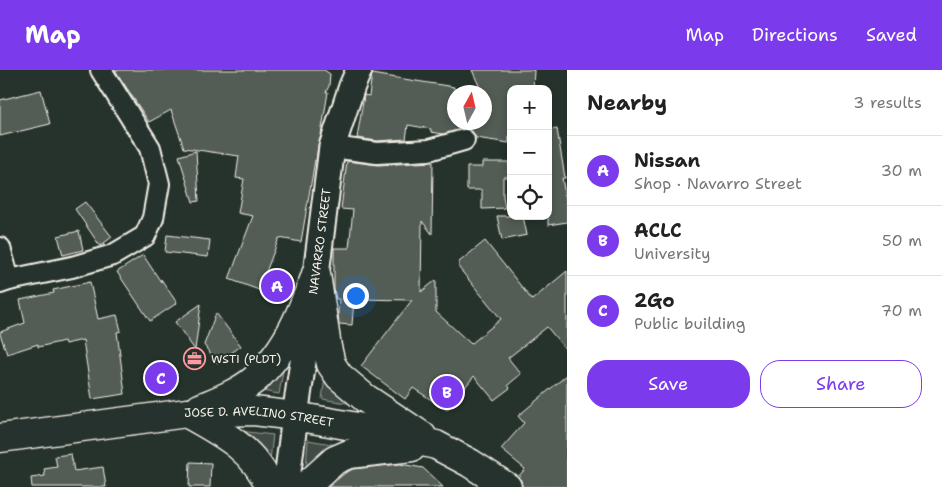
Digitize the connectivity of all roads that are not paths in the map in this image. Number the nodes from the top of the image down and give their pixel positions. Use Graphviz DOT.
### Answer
graph roads {
  1 [pos="101,70"];
  2 [pos="359,70"];
  3 [pos="464,140"];
  4 [pos="332,147"];
  5 [pos="0,248"];
  6 [pos="316,274"];
  7 [pos="4,282"];
  8 [pos="187,413"];
  9 [pos="295,416"];
  10 [pos="0,438"];
  11 [pos="436,445"];
  12 [pos="270,487"];
  13 [pos="286,487"];
  14 [pos="305,487"];
  15 [pos="506,487"];
  1 -- 7 [label="street"];
  2 -- 4 [label="street, NAVARRO STREET"];
  3 -- 4 [label="street"];
  4 -- 6 [label="street, NAVARRO STREET"];
  5 -- 7 [label="street"];
  6 -- 8 [label="main road"];
  6 -- 9 [label="street, NAVARRO STREET"];
  6 -- 11 [label="main road"];
  8 -- 9 [label="main road, JOSE D. AVELINO STREET"];
  8 -- 10 [label="main road, JOSE D. AVELINO STREET"];
  8 -- 12 [label="main road"];
  9 -- 11 [label="main road, JOSE D. AVELINO STREET"];
  9 -- 13 [label="street, NAVARRO STREET"];
  11 -- 14 [label="main road"];
  11 -- 15 [label="main road, JOSE D. AVELINO STREET"];
}
